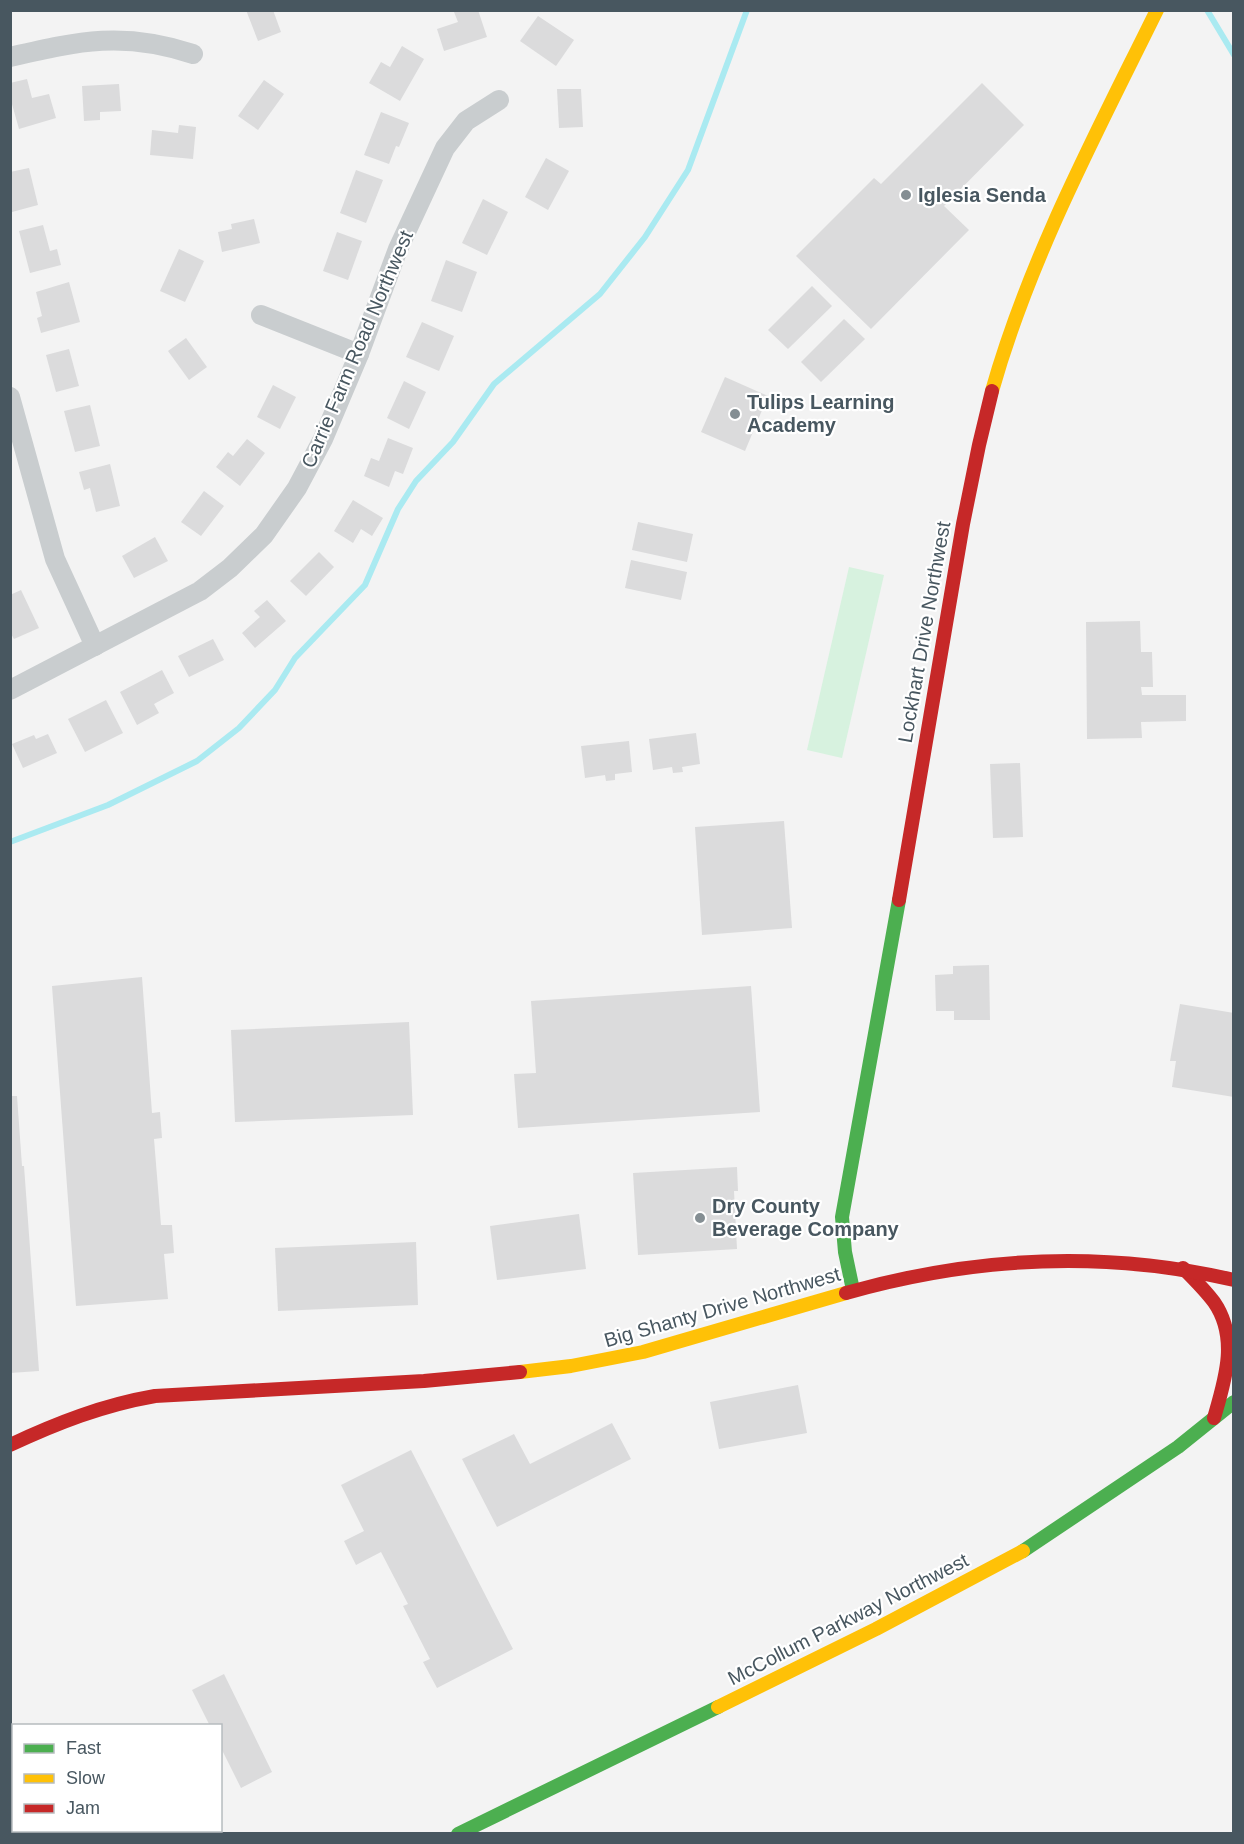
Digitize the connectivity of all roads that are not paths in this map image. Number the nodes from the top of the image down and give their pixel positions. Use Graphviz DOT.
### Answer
graph roads {
  1 [pos="1157,10"];
  2 [pos="193,54"];
  3 [pos="10,57"];
  4 [pos="499,100"];
  5 [pos="261,315"];
  6 [pos="359,354"];
  7 [pos="10,397"];
  8 [pos="95,646"];
  9 [pos="10,690"];
  10 [pos="1183,1268"];
  11 [pos="1233,1280"];
  12 [pos="853,1290"];
  13 [pos="1233,1402"];
  14 [pos="1214,1418"];
  15 [pos="10,1445"];
  16 [pos="458,1833"];
  1 -- 12 [label="street, Lockhart Drive Northwest"];
  2 -- 3 [label="street"];
  4 -- 6 [label="street, Carrie Farm Road Northwest"];
  5 -- 6 [label="street"];
  6 -- 8 [label="street, Carrie Farm Road Northwest"];
  7 -- 8 [label="street"];
  8 -- 9 [label="street, Carrie Farm Road Northwest"];
  10 -- 11 [label="street, Big Shanty Drive Northwest"];
  10 -- 12 [label="street, Big Shanty Drive Northwest"];
  10 -- 14 [label="street"];
  12 -- 15 [label="street, Big Shanty Drive Northwest"];
  13 -- 14 [label="street, McCollum Parkway Northwest"];
  14 -- 16 [label="street, McCollum Parkway Northwest"];
}
